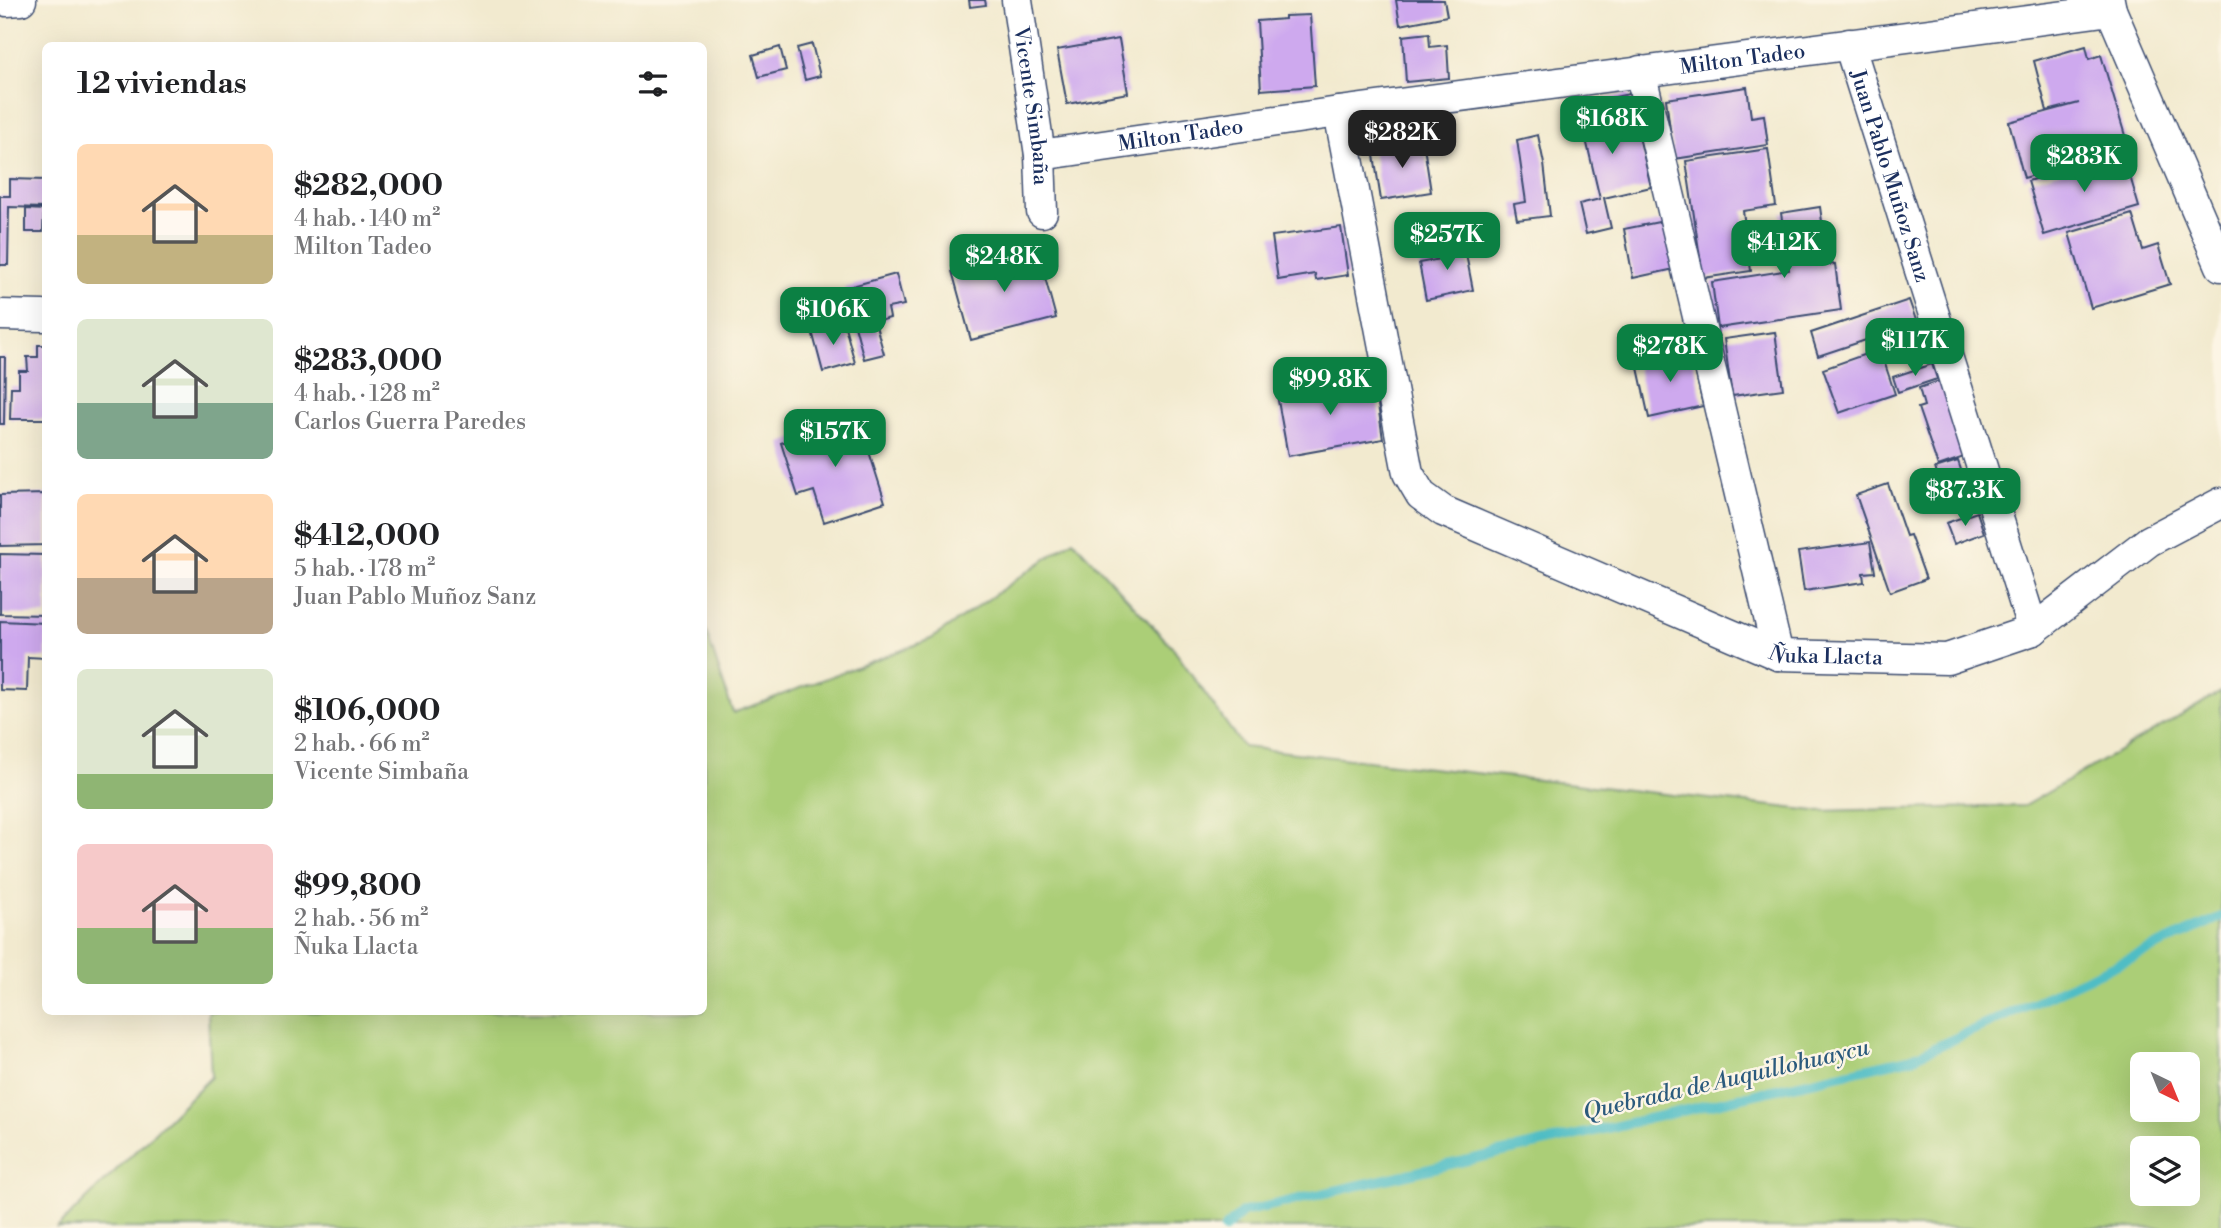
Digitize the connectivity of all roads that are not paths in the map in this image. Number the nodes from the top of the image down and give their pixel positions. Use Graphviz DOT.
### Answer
graph roads {
  1 [pos="1017,0"];
  2 [pos="2110,5"];
  3 [pos="1849,44"];
  4 [pos="1640,71"];
  5 [pos="1339,112"];
  6 [pos="1040,155"];
  7 [pos="1042,212"];
  8 [pos="2221,266"];
  9 [pos="0,315"];
  10 [pos="42,316"];
  11 [pos="2221,503"];
  12 [pos="2033,630"];
  13 [pos="1778,655"];
  1 -- 6 [label="street, Vicente Simbaña"];
  2 -- 3 [label="street, Milton Tadeo"];
  2 -- 8 [label="street"];
  3 -- 4 [label="street, Milton Tadeo"];
  3 -- 12 [label="street, Juan Pablo Muñoz Sanz"];
  4 -- 5 [label="street, Milton Tadeo"];
  4 -- 13 [label="street"];
  5 -- 6 [label="street, Milton Tadeo"];
  5 -- 13 [label="street, Ñuka Llacta"];
  6 -- 7 [label="street, Vicente Simbaña"];
  9 -- 10 [label="street"];
  11 -- 12 [label="street, Ñuka Llacta"];
  12 -- 13 [label="street, Ñuka Llacta"];
}
